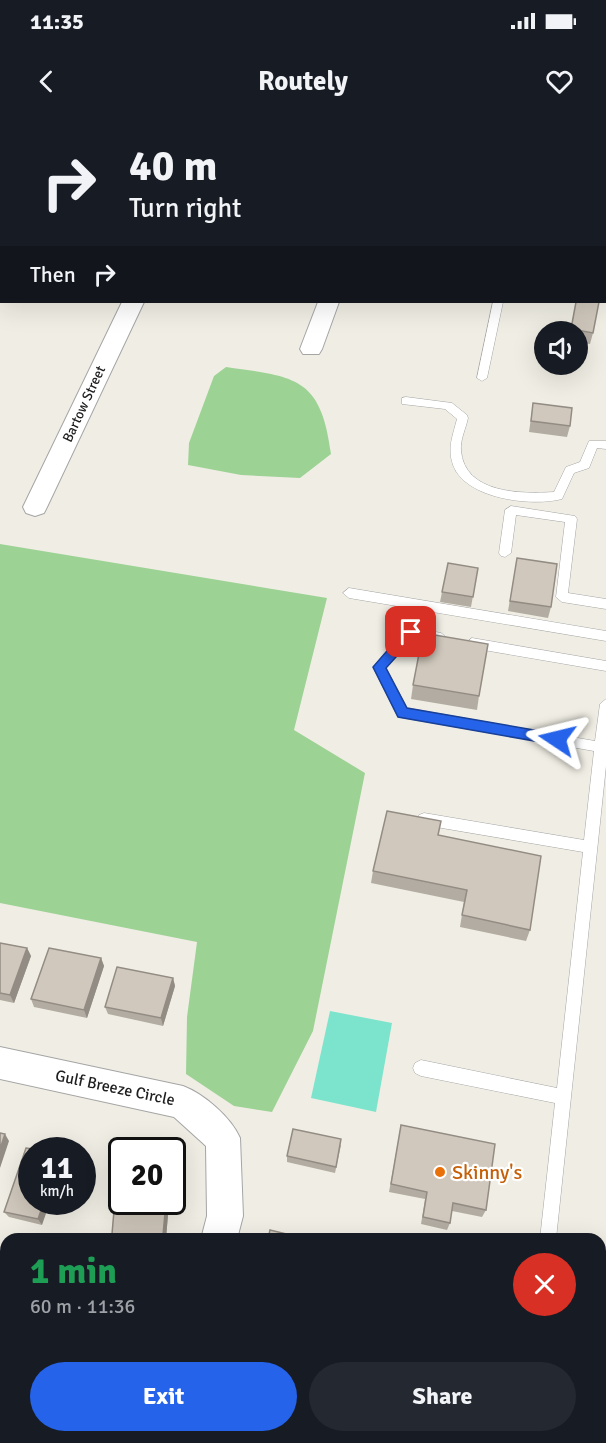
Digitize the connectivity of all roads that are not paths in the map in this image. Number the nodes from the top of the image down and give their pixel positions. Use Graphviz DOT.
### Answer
graph roads {
  1 [pos="133,303"];
  2 [pos="328,303"];
  3 [pos="498,303"];
  4 [pos="311,349"];
  5 [pos="482,378"];
  6 [pos="406,401"];
  7 [pos="606,445"];
  8 [pos="35,507"];
  9 [pos="505,553"];
  10 [pos="349,593"];
  11 [pos="606,604"];
  12 [pos="606,636"];
  13 [pos="606,666"];
  14 [pos="606,704"];
  15 [pos="602,755"];
  16 [pos="413,817"];
  17 [pos="590,847"];
  18 [pos="0,1063"];
  19 [pos="421,1068"];
  20 [pos="563,1096"];
  21 [pos="221,1233"];
  22 [pos="549,1233"];
  1 -- 8 [label="street, Bartow Street"];
  2 -- 4 [label="street"];
  3 -- 5 [label="lane"];
  6 -- 7 [label="lane"];
  9 -- 11 [label="lane"];
  10 -- 12 [label="lane"];
  13 -- 15 [label="lane"];
  14 -- 15 [label="lane"];
  15 -- 17 [label="lane"];
  16 -- 17 [label="lane"];
  17 -- 20 [label="lane"];
  18 -- 21 [label="street, Gulf Breeze Circle"];
  19 -- 20 [label="lane"];
  20 -- 22 [label="lane"];
}
